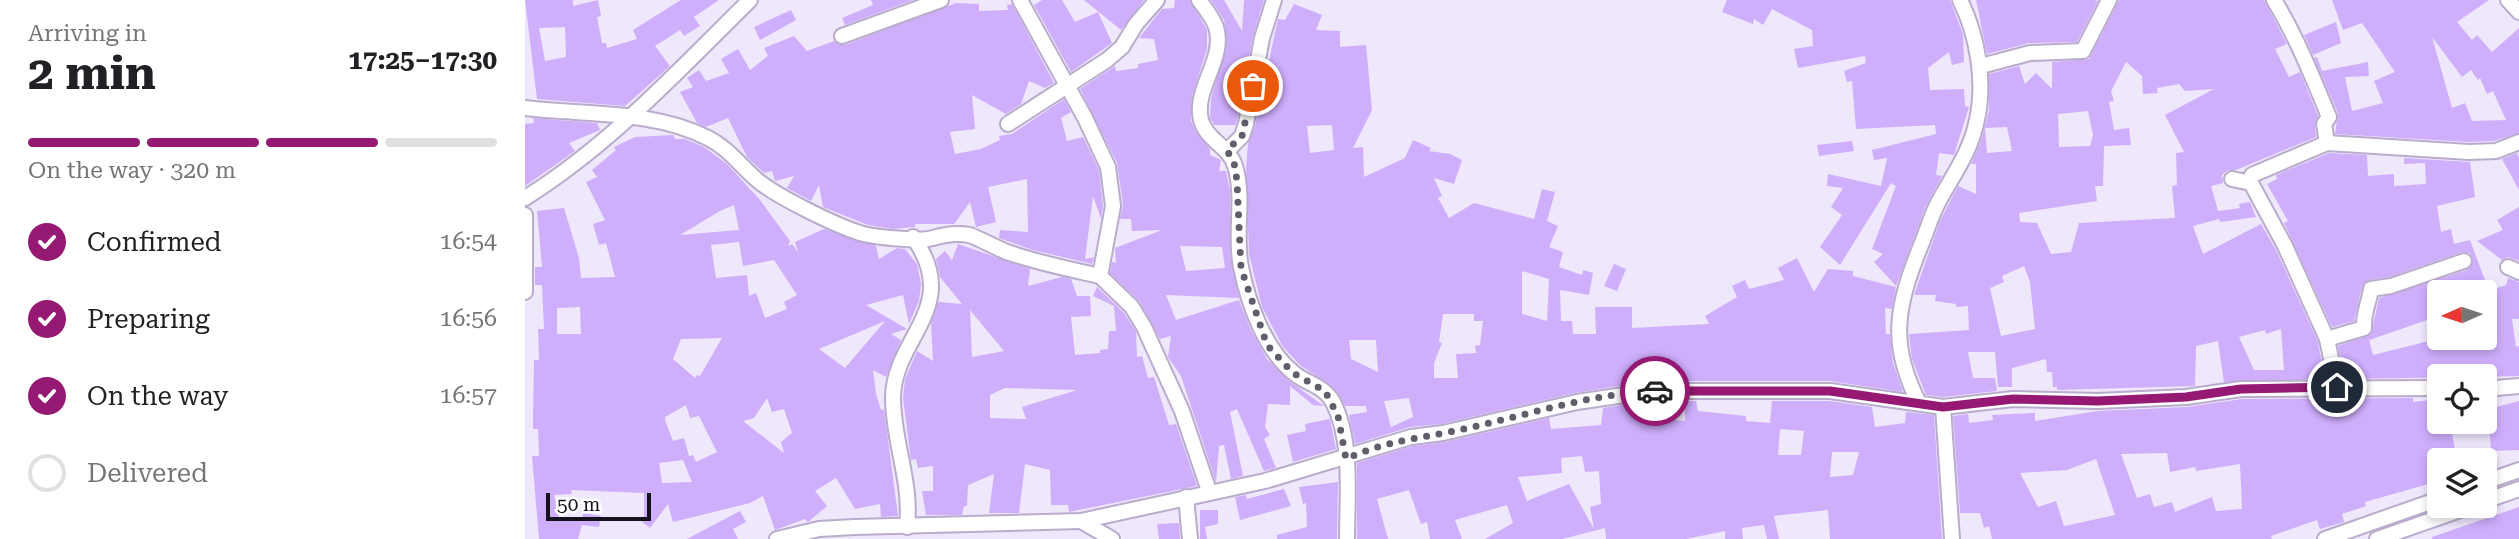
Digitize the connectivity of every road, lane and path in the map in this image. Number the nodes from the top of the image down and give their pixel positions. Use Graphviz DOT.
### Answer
graph roads {
  1 [pos="750,0"];
  2 [pos="941,0"];
  3 [pos="1020,0"];
  4 [pos="1157,0"];
  5 [pos="1199,0"];
  6 [pos="1274,0"];
  7 [pos="1960,0"];
  8 [pos="2109,0"];
  9 [pos="2274,0"];
  10 [pos="2508,0"];
  11 [pos="2519,12"];
  12 [pos="842,36"];
  13 [pos="1981,66"];
  14 [pos="1068,87"];
  15 [pos="525,108"];
  16 [pos="630,117"];
  17 [pos="1008,124"];
  18 [pos="2327,143"];
  19 [pos="2518,145"];
  20 [pos="1227,150"];
  21 [pos="2252,175"];
  22 [pos="2232,179"];
  23 [pos="525,198"];
  24 [pos="525,215"];
  25 [pos="913,237"];
  26 [pos="2464,261"];
  27 [pos="1100,276"];
  28 [pos="525,292"];
  29 [pos="2327,339"];
  30 [pos="2519,386"];
  31 [pos="2337,387"];
  32 [pos="2427,388"];
  33 [pos="2497,388"];
  34 [pos="1919,403"];
  35 [pos="1943,407"];
  36 [pos="1346,459"];
  37 [pos="2519,470"];
  38 [pos="2497,478"];
  39 [pos="2519,489"];
  40 [pos="1209,491"];
  41 [pos="1186,497"];
  42 [pos="2497,497"];
  43 [pos="2427,503"];
  44 [pos="2437,518"];
  45 [pos="1081,522"];
  46 [pos="907,527"];
  47 [pos="820,534"];
  48 [pos="777,539"];
  49 [pos="1112,539"];
  50 [pos="1190,539"];
  51 [pos="1347,539"];
  52 [pos="1952,539"];
  53 [pos="2325,539"];
  54 [pos="2377,539"];
  1 -- 16 [label="street"];
  2 -- 12 [label="street"];
  3 -- 14 [label="street"];
  4 -- 14 [label="street"];
  5 -- 20 [label="street"];
  6 -- 20 [label="street"];
  7 -- 13 [label="street"];
  8 -- 13 [label="street"];
  9 -- 18 [label="street"];
  10 -- 11 [label="street"];
  13 -- 34 [label="street"];
  14 -- 17 [label="street"];
  14 -- 27 [label="street"];
  15 -- 16 [label="street"];
  16 -- 23 [label="street"];
  16 -- 25 [label="street"];
  18 -- 19 [label="street"];
  18 -- 21 [label="street"];
  20 -- 36 [label="street"];
  22 -- 29 [label="street"];
  24 -- 28 [label="street"];
  25 -- 27 [label="street"];
  25 -- 46 [label="street"];
  26 -- 29 [label="street"];
  27 -- 40 [label="street"];
  29 -- 31 [label="street"];
  30 -- 33 [label="street"];
  31 -- 32 [label="street"];
  31 -- 35 [label="street"];
  34 -- 35 [label="street"];
  34 -- 36 [label="street"];
  35 -- 52 [label="street"];
  36 -- 40 [label="street"];
  36 -- 51 [label="street"];
  37 -- 38 [label="street"];
  39 -- 42 [label="street"];
  40 -- 41 [label="street"];
  41 -- 45 [label="street"];
  41 -- 50 [label="street"];
  43 -- 53 [label="street"];
  44 -- 54 [label="street"];
  45 -- 46 [label="street"];
  45 -- 49 [label="street"];
  46 -- 47 [label="street"];
  47 -- 48 [label="street"];
}
